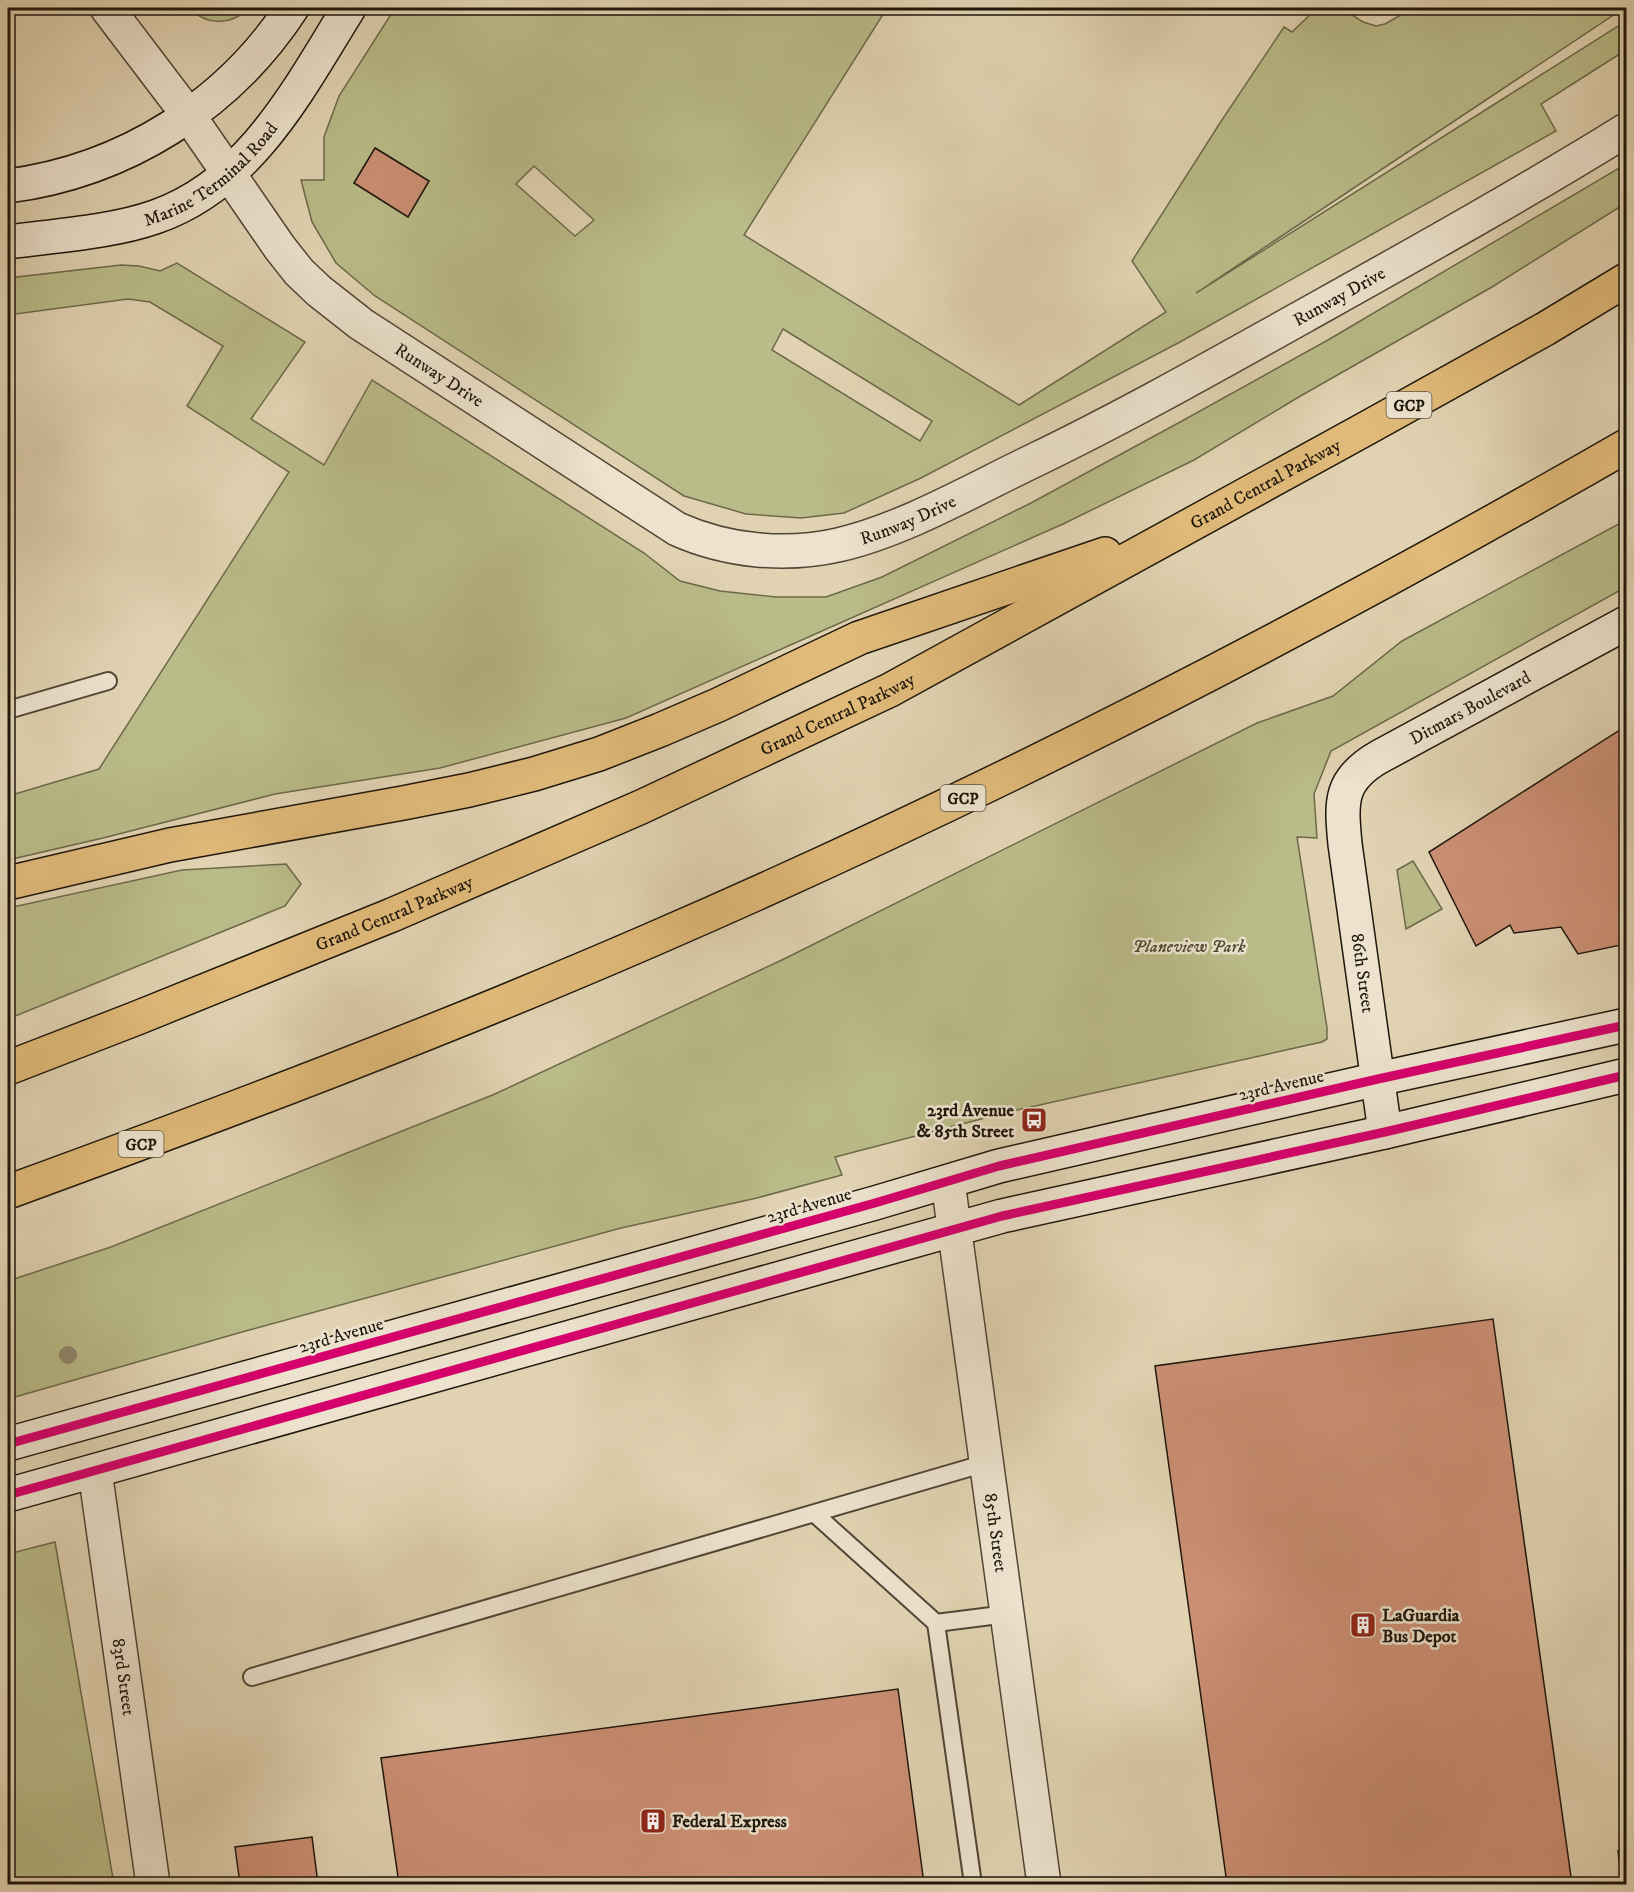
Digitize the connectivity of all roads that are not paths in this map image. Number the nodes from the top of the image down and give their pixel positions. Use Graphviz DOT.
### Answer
graph roads {
  1 [pos="107,8"];
  2 [pos="292,8"];
  3 [pos="349,8"];
  4 [pos="189,116"];
  5 [pos="1626,130"];
  6 [pos="229,174"];
  7 [pos="8,186"];
  8 [pos="8,242"];
  9 [pos="1626,280"];
  10 [pos="1626,446"];
  11 [pos="1190,526"];
  12 [pos="1626,623"];
  13 [pos="108,681"];
  14 [pos="8,710"];
  15 [pos="1342,814"];
  16 [pos="8,883"];
  17 [pos="1626,1025"];
  18 [pos="8,1068"];
  19 [pos="1626,1076"];
  20 [pos="1378,1079"];
  21 [pos="1385,1132"];
  22 [pos="948,1182"];
  23 [pos="8,1192"];
  24 [pos="953,1231"];
  25 [pos="8,1444"];
  26 [pos="986,1463"];
  27 [pos="95,1471"];
  28 [pos="8,1495"];
  29 [pos="815,1514"];
  30 [pos="1007,1614"];
  31 [pos="936,1623"];
  32 [pos="252,1677"];
  33 [pos="153,1884"];
  34 [pos="973,1884"];
  35 [pos="1044,1884"];
  1 -- 4 [label="street, Runway Drive"];
  2 -- 4 [label="street"];
  3 -- 6 [label="street, Marine Terminal Road"];
  4 -- 6 [label="street, Runway Drive"];
  4 -- 7 [label="street"];
  5 -- 6 [label="street, Runway Drive"];
  6 -- 8 [label="street, Marine Terminal Road"];
  9 -- 11 [label="highway, Grand Central Parkway / GCP"];
  10 -- 23 [label="highway, GCP"];
  11 -- 16 [label="highway"];
  11 -- 18 [label="highway, Grand Central Parkway / GCP"];
  12 -- 15 [label="street, Ditmars Boulevard"];
  13 -- 14 [label="lane"];
  15 -- 20 [label="street, 86th Street"];
  17 -- 20 [label="street, 23rd Avenue"];
  19 -- 21 [label="street"];
  20 -- 21 [label="street, 86th Street"];
  20 -- 22 [label="street, 23rd Avenue"];
  21 -- 24 [label="street"];
  22 -- 24 [label="street, 85th Street"];
  22 -- 25 [label="street, 23rd Avenue"];
  24 -- 26 [label="street, 85th Street"];
  24 -- 27 [label="street"];
  26 -- 29 [label="lane"];
  26 -- 30 [label="street, 85th Street"];
  27 -- 28 [label="street"];
  27 -- 33 [label="street, 83rd Street"];
  29 -- 31 [label="lane"];
  29 -- 32 [label="lane"];
  30 -- 31 [label="lane"];
  30 -- 35 [label="street, 85th Street"];
  31 -- 34 [label="lane"];
}
